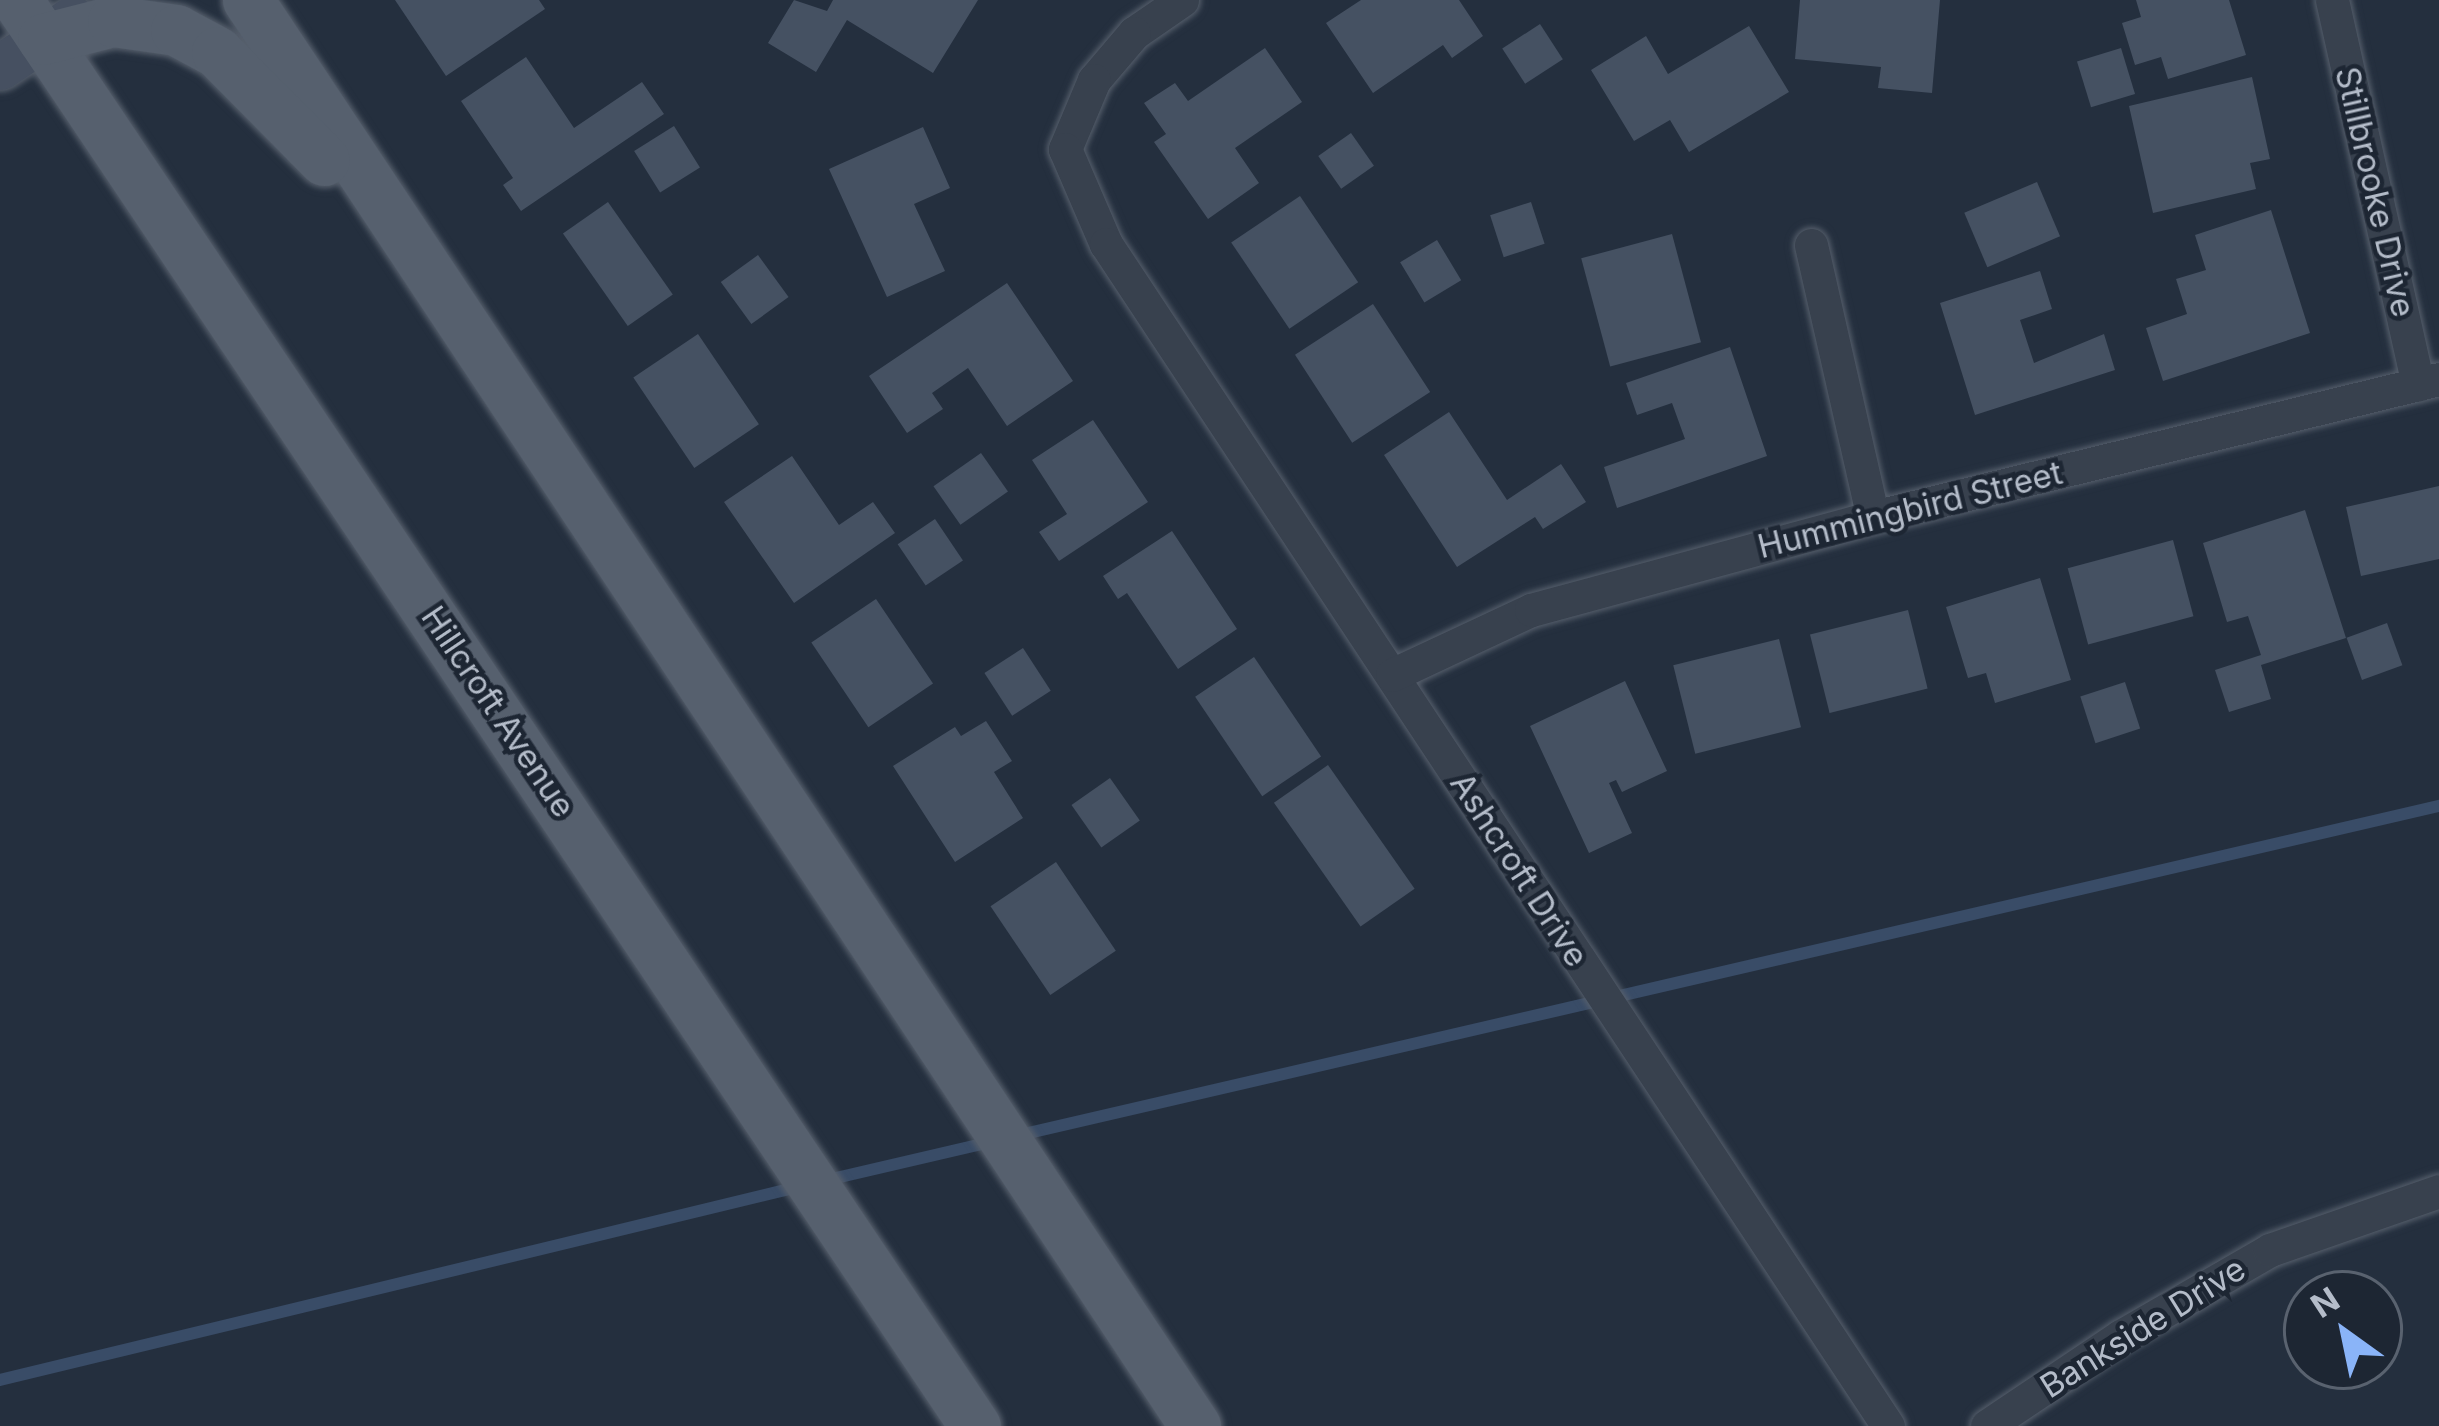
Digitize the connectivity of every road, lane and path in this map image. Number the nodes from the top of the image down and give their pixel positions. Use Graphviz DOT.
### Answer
graph roads {
  1 [pos="100,0"];
  2 [pos="248,0"];
  3 [pos="1182,0"];
  4 [pos="2332,0"];
  5 [pos="30,19"];
  6 [pos="0,67"];
  7 [pos="1810,245"];
  8 [pos="422,266"];
  9 [pos="2428,381"];
  10 [pos="1873,517"];
  11 [pos="1392,675"];
  12 [pos="2439,1191"];
  13 [pos="975,1426"];
  14 [pos="1195,1426"];
  15 [pos="1888,1426"];
  16 [pos="1988,1426"];
  1 -- 5 [label="main road"];
  2 -- 8 [label="main road"];
  3 -- 11 [label="street, Ashcroft Drive"];
  4 -- 9 [label="street, Stillbrooke Drive"];
  5 -- 6 [label="main road"];
  5 -- 8 [label="main road"];
  5 -- 13 [label="main road, Hillcroft Avenue"];
  7 -- 10 [label="street"];
  8 -- 14 [label="main road"];
  9 -- 10 [label="street, Hummingbird Street"];
  10 -- 11 [label="street, Hummingbird Street"];
  11 -- 15 [label="street, Ashcroft Drive"];
  12 -- 16 [label="street, Bankside Drive"];
}
